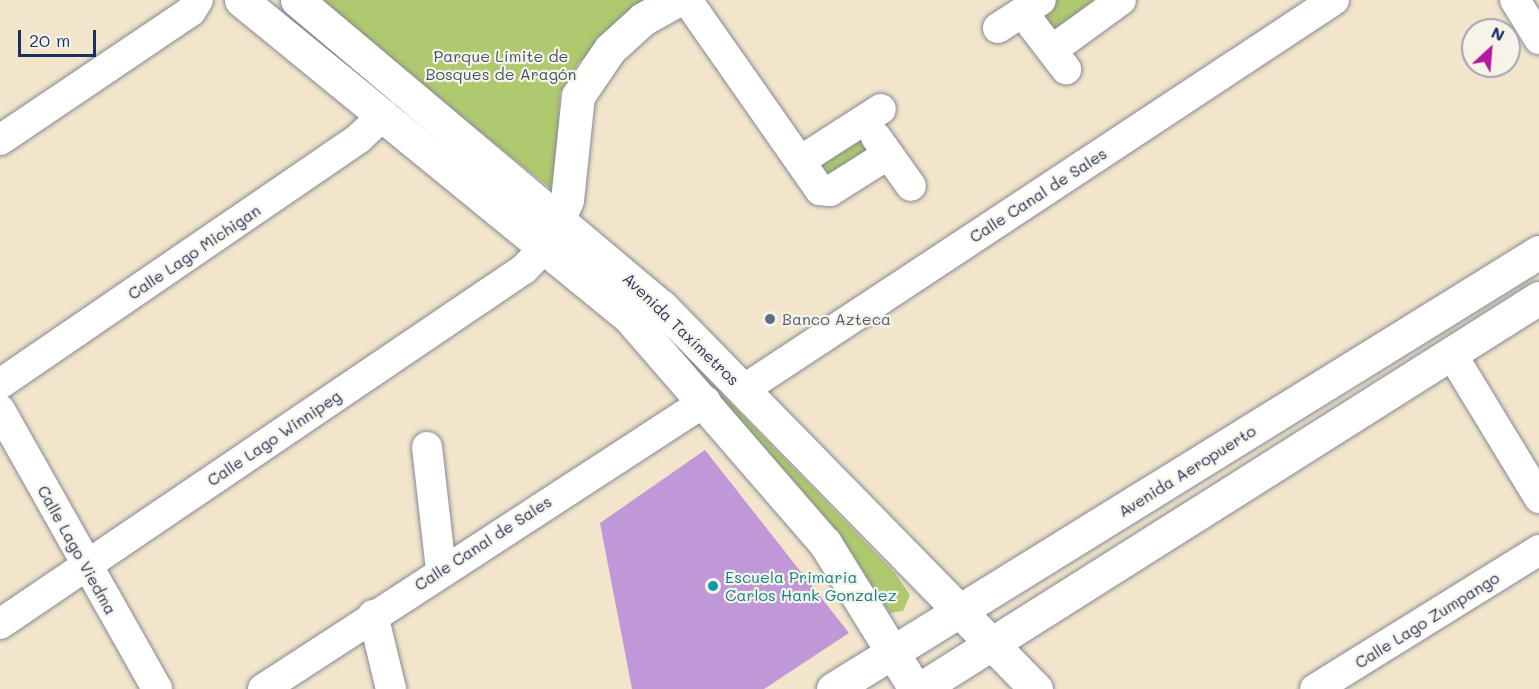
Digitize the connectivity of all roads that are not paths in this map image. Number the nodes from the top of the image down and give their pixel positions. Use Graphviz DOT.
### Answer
graph roads {
  1 [pos="198,0"];
  2 [pos="241,0"];
  3 [pos="297,0"];
  4 [pos="677,0"];
  5 [pos="687,0"];
  6 [pos="1121,0"];
  7 [pos="1334,0"];
  8 [pos="1515,0"];
  9 [pos="1032,6"];
  10 [pos="998,28"];
  11 [pos="1539,39"];
  12 [pos="384,115"];
  13 [pos="0,140"];
  14 [pos="887,154"];
  15 [pos="800,161"];
  16 [pos="911,186"];
  17 [pos="553,233"];
  18 [pos="1539,252"];
  19 [pos="1539,298"];
  20 [pos="1451,354"];
  21 [pos="0,384"];
  22 [pos="743,390"];
  23 [pos="706,401"];
  24 [pos="0,410"];
  25 [pos="427,447"];
  26 [pos="1539,498"];
  27 [pos="1539,550"];
  28 [pos="85,566"];
  29 [pos="441,570"];
  30 [pos="960,613"];
  31 [pos="373,615"];
  32 [pos="0,624"];
  33 [pos="990,643"];
  34 [pos="893,651"];
  35 [pos="157,689"];
  36 [pos="263,689"];
  37 [pos="391,689"];
  38 [pos="833,689"];
  39 [pos="915,689"];
  40 [pos="920,689"];
  41 [pos="1036,689"];
  42 [pos="1315,689"];
  1 -- 13 [label="street"];
  2 -- 12 [label="main road, Avenida Taxímetros"];
  3 -- 17 [label="main road, Avenida Taxímetros"];
  4 -- 17 [label="main road"];
  5 -- 15 [label="street"];
  6 -- 9 [label="street"];
  7 -- 22 [label="street, Calle Canal de Sales"];
  8 -- 11 [label="street"];
  9 -- 10 [label="street"];
  12 -- 17 [label="main road, Avenida Taxímetros"];
  12 -- 21 [label="street, Calle Lago Michigan"];
  14 -- 15 [label="street"];
  14 -- 15 [label="street"];
  14 -- 16 [label="street"];
  17 -- 22 [label="main road, Avenida Taxímetros"];
  17 -- 23 [label="main road, Avenida Taxímetros"];
  17 -- 28 [label="street, Calle Lago Winnipeg"];
  18 -- 30 [label="main road, Avenida Aeropuerto"];
  19 -- 20 [label="main road"];
  20 -- 26 [label="street"];
  20 -- 33 [label="main road"];
  22 -- 30 [label="main road, Avenida Taxímetros"];
  23 -- 29 [label="street, Calle Canal de Sales"];
  23 -- 34 [label="main road, Avenida Taxímetros"];
  24 -- 28 [label="street, Calle Lago Viedma"];
  25 -- 29 [label="street"];
  27 -- 42 [label="street, Calle Lago Zumpango"];
  28 -- 32 [label="street, Calle Lago Winnipeg"];
  28 -- 35 [label="street, Calle Lago Viedma"];
  29 -- 31 [label="street, Calle Canal de Sales"];
  30 -- 33 [label="main road, Avenida Taxímetros"];
  30 -- 34 [label="main road, Avenida Aeropuerto"];
  31 -- 36 [label="street, Calle Canal de Sales"];
  31 -- 37 [label="street"];
  33 -- 40 [label="main road"];
  33 -- 41 [label="main road, Avenida Taxímetros"];
  34 -- 38 [label="main road, Avenida Aeropuerto"];
  34 -- 39 [label="main road, Avenida Taxímetros"];
}
